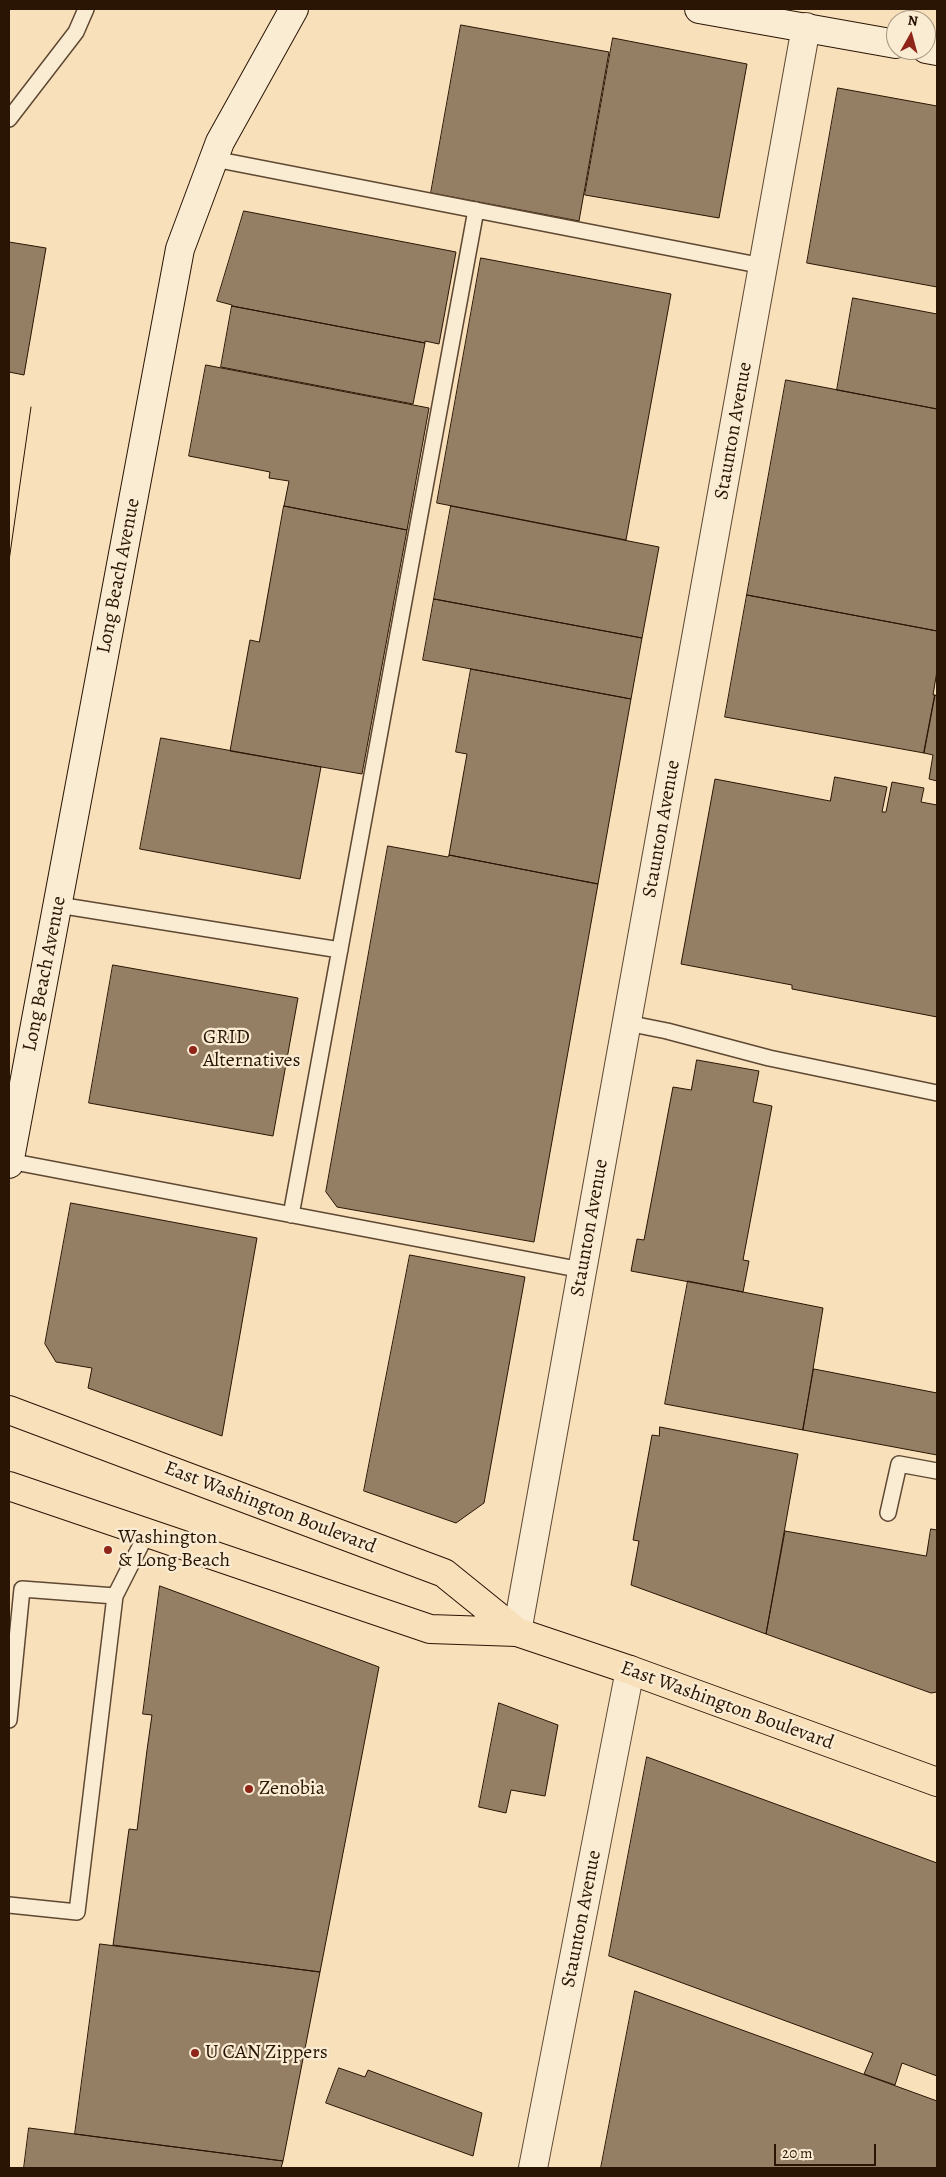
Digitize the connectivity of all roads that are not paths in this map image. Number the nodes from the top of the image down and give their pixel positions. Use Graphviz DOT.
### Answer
graph roads {
  1 [pos="86,9"];
  2 [pos="294,9"];
  3 [pos="699,9"];
  4 [pos="806,27"];
  5 [pos="886,42"];
  6 [pos="9,119"];
  7 [pos="214,158"];
  8 [pos="476,210"];
  9 [pos="763,266"];
  10 [pos="58,905"];
  11 [pos="340,950"];
  12 [pos="627,1023"];
  13 [pos="937,1093"];
  14 [pos="9,1163"];
  15 [pos="291,1215"];
  16 [pos="582,1270"];
  17 [pos="9,1410"];
  18 [pos="937,1471"];
  19 [pos="9,1486"];
  20 [pos="888,1513"];
  21 [pos="147,1533"];
  22 [pos="115,1596"];
  23 [pos="517,1632"];
  24 [pos="630,1670"];
  25 [pos="9,1720"];
  26 [pos="937,1782"];
  27 [pos="9,1905"];
  28 [pos="533,2168"];
  1 -- 6 [label="lane"];
  2 -- 7 [label="street, Long Beach Avenue"];
  3 -- 4 [label="street"];
  4 -- 5 [label="street"];
  4 -- 9 [label="street, Staunton Avenue"];
  7 -- 8 [label="lane"];
  7 -- 10 [label="street, Long Beach Avenue"];
  8 -- 9 [label="lane"];
  8 -- 11 [label="lane"];
  9 -- 12 [label="street, Staunton Avenue"];
  10 -- 11 [label="lane"];
  10 -- 14 [label="street, Long Beach Avenue"];
  11 -- 15 [label="lane"];
  12 -- 13 [label="lane"];
  12 -- 16 [label="street, Staunton Avenue"];
  14 -- 15 [label="lane"];
  15 -- 16 [label="lane"];
  16 -- 23 [label="street, Staunton Avenue"];
  17 -- 23 [label="main road, East Washington Boulevard"];
  18 -- 20 [label="lane"];
  19 -- 21 [label="main road, East Washington Boulevard"];
  21 -- 22 [label="lane"];
  21 -- 23 [label="main road, East Washington Boulevard"];
  22 -- 25 [label="lane"];
  22 -- 27 [label="lane"];
  23 -- 24 [label="main road, East Washington Boulevard"];
  24 -- 26 [label="main road, East Washington Boulevard"];
  24 -- 28 [label="street, Staunton Avenue"];
}
